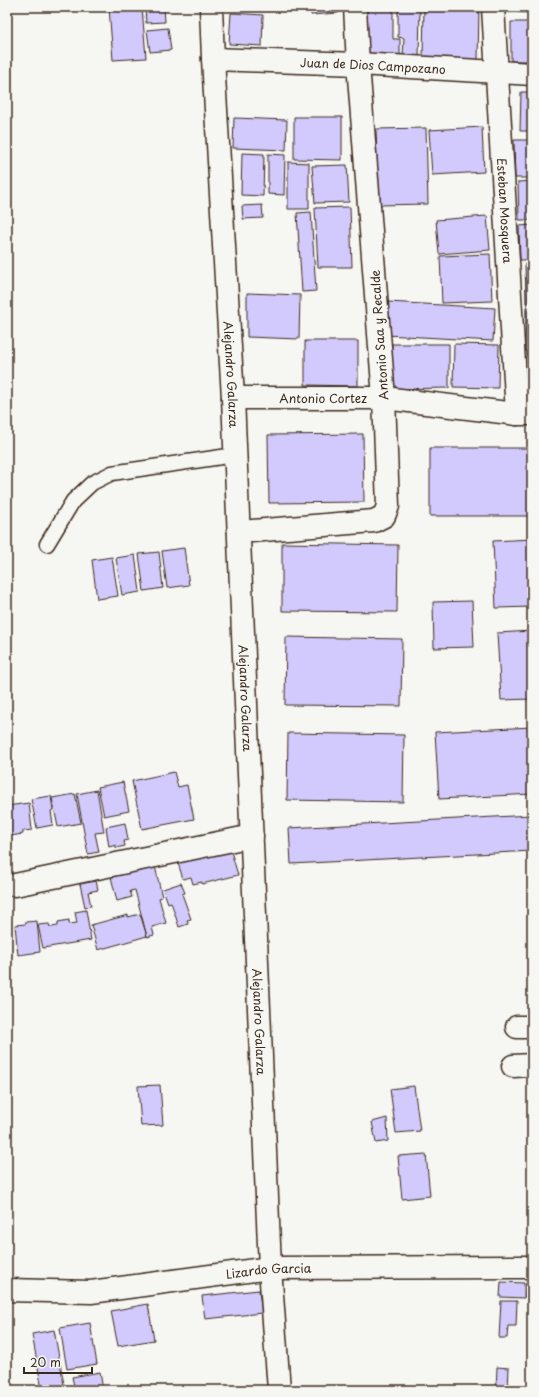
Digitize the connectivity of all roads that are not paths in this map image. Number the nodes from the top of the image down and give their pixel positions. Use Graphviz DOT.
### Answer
graph roads {
  1 [pos="211,7"];
  2 [pos="355,7"];
  3 [pos="493,7"];
  4 [pos="213,59"];
  5 [pos="358,64"];
  6 [pos="497,73"];
  7 [pos="532,74"];
  8 [pos="234,398"];
  9 [pos="384,398"];
  10 [pos="525,414"];
  11 [pos="235,455"];
  12 [pos="239,532"];
  13 [pos="47,544"];
  14 [pos="252,836"];
  15 [pos="15,885"];
  16 [pos="532,1267"];
  17 [pos="270,1268"];
  18 [pos="7,1290"];
  19 [pos="279,1390"];
  1 -- 4 [label="street, Alejandro Galarza"];
  2 -- 5 [label="street, Antonio Saa y Recalde"];
  3 -- 6 [label="street, Esteban Mosquera"];
  4 -- 5 [label="street, Juan de Dios Campozano"];
  4 -- 8 [label="street, Alejandro Galarza"];
  5 -- 6 [label="street, Juan de Dios Campozano"];
  5 -- 9 [label="street, Antonio Saa y Recalde"];
  6 -- 7 [label="street, Juan de Dios Campozano"];
  6 -- 10 [label="street, Esteban Mosquera"];
  8 -- 9 [label="street, Antonio Cortez"];
  8 -- 11 [label="street, Alejandro Galarza"];
  9 -- 10 [label="street, Antonio Cortez"];
  9 -- 12 [label="street, Antonio Saa y Recalde"];
  11 -- 12 [label="street, Alejandro Galarza"];
  11 -- 13 [label="lane"];
  12 -- 14 [label="street, Alejandro Galarza"];
  14 -- 15 [label="street"];
  14 -- 17 [label="street, Alejandro Galarza"];
  16 -- 17 [label="street, Lizardo Garcia"];
  17 -- 18 [label="street, Lizardo Garcia"];
  17 -- 19 [label="street, Alejandro Galarza"];
}
